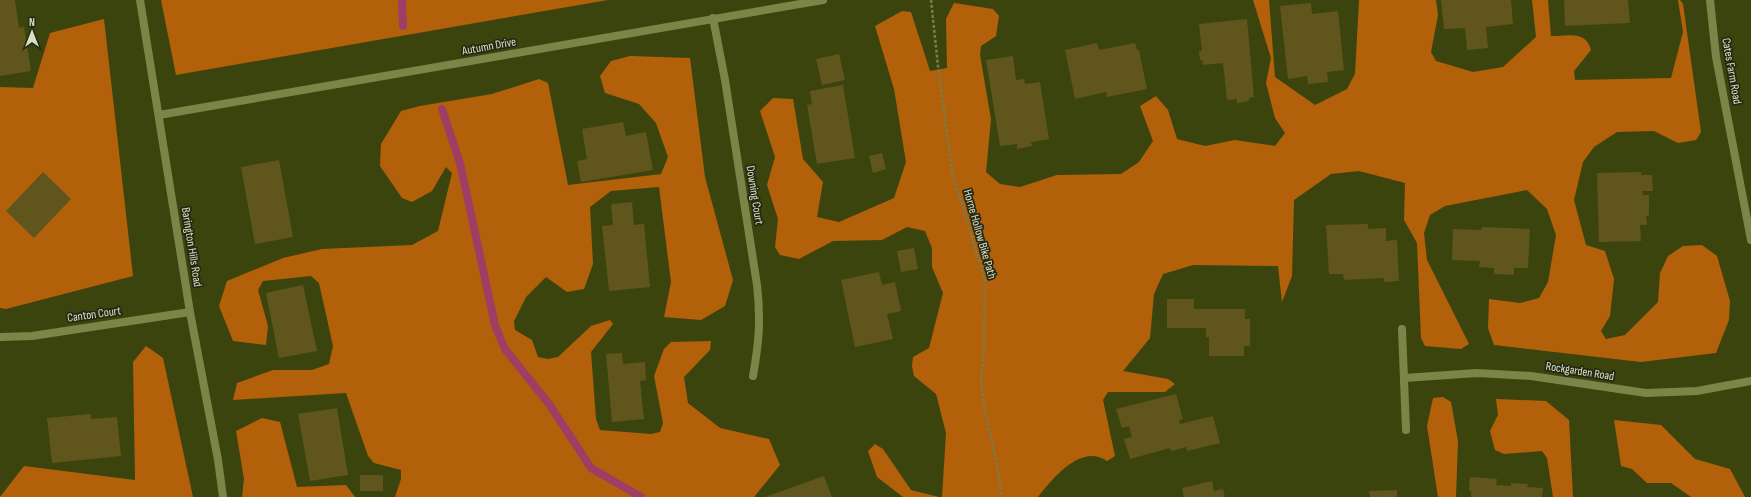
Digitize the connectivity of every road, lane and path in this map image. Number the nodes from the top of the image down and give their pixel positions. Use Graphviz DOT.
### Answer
graph roads {
  1 [pos="140,0"];
  2 [pos="822,0"];
  3 [pos="931,0"];
  4 [pos="1710,0"];
  5 [pos="713,18"];
  6 [pos="159,115"];
  7 [pos="1751,240"];
  8 [pos="190,312"];
  9 [pos="1402,329"];
  10 [pos="0,337"];
  11 [pos="753,376"];
  12 [pos="1404,378"];
  13 [pos="1751,382"];
  14 [pos="1406,430"];
  15 [pos="223,497"];
  16 [pos="1002,497"];
  1 -- 6 [label="street, Barington Hills Road"];
  2 -- 5 [label="street, Autumn Drive"];
  3 -- 16 [label="path, Horne Hollow Bike Path"];
  4 -- 7 [label="street, Cates Farm Road"];
  5 -- 6 [label="street, Autumn Drive"];
  5 -- 11 [label="street, Downing Court"];
  6 -- 8 [label="street, Barington Hills Road"];
  8 -- 10 [label="street, Canton Court"];
  8 -- 15 [label="street, Barington Hills Road"];
  9 -- 12 [label="street"];
  12 -- 13 [label="street, Rockgarden Road"];
  12 -- 14 [label="street"];
}
